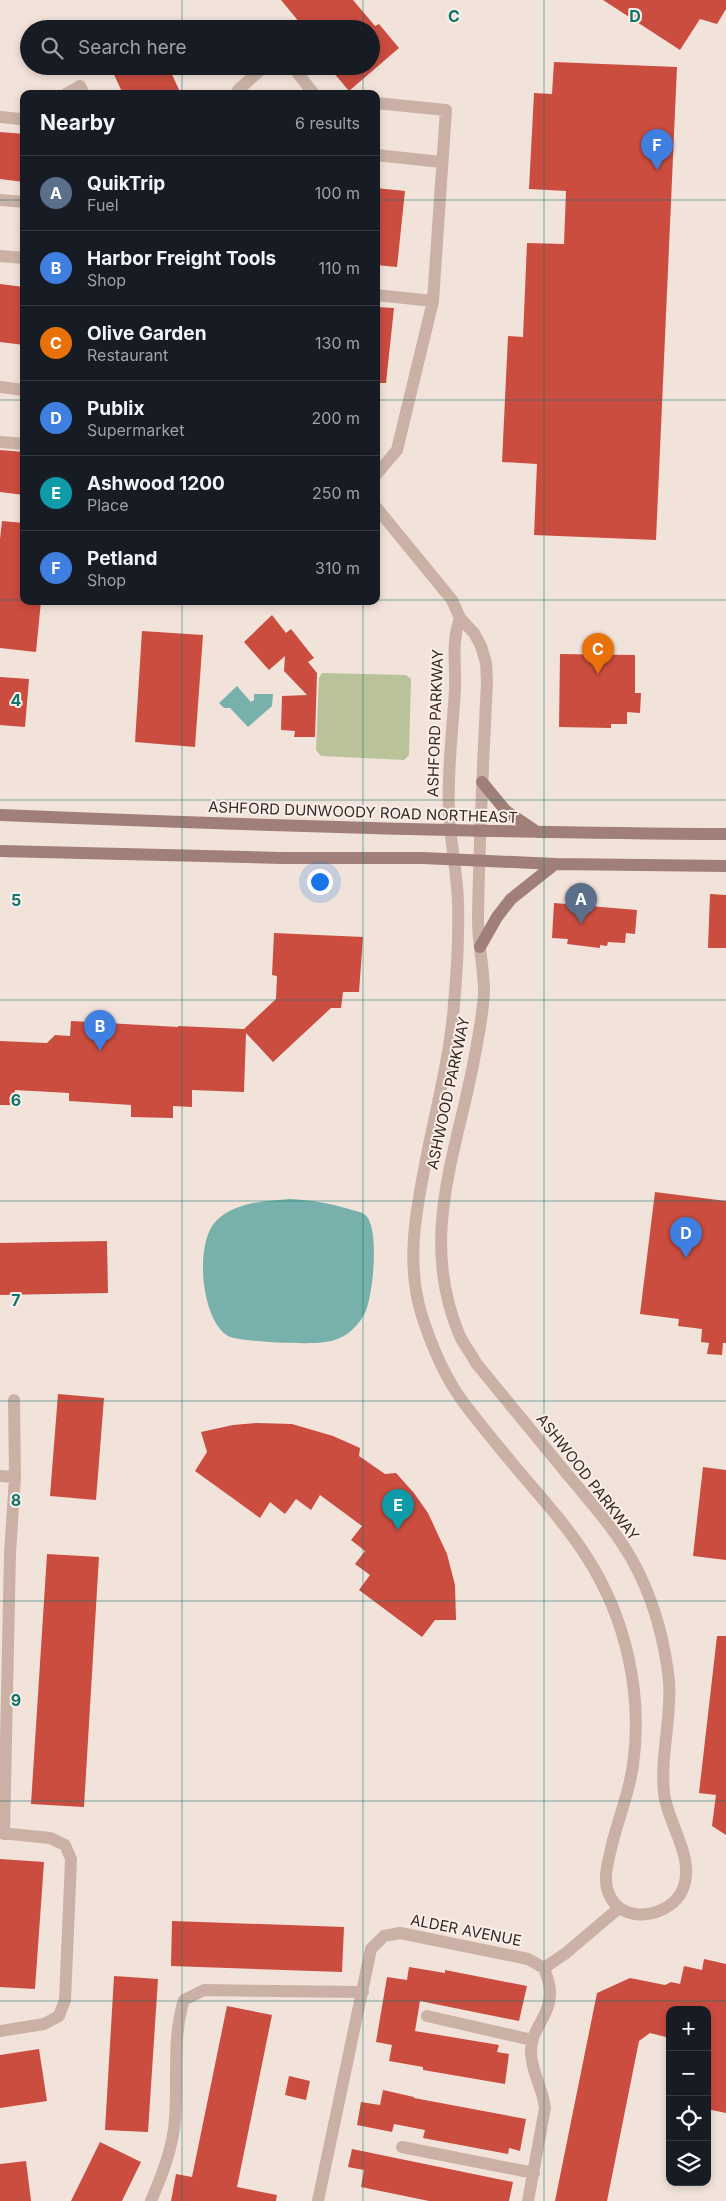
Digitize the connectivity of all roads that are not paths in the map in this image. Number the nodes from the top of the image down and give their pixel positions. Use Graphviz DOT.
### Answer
graph roads {
  1 [pos="255,75"];
  2 [pos="299,75"];
  3 [pos="73,90"];
  4 [pos="82,90"];
  5 [pos="238,90"];
  6 [pos="311,90"];
  7 [pos="380,103"];
  8 [pos="0,117"];
  9 [pos="20,119"];
  10 [pos="380,155"];
  11 [pos="441,162"];
  12 [pos="0,200"];
  13 [pos="20,202"];
  14 [pos="0,256"];
  15 [pos="20,258"];
  16 [pos="380,295"];
  17 [pos="433,301"];
  18 [pos="0,387"];
  19 [pos="20,390"];
  20 [pos="0,442"];
  21 [pos="20,444"];
  22 [pos="380,470"];
  23 [pos="380,512"];
  24 [pos="460,618"];
  25 [pos="482,782"];
  26 [pos="0,815"];
  27 [pos="451,831"];
  28 [pos="481,832"];
  29 [pos="539,833"];
  30 [pos="726,834"];
  31 [pos="0,851"];
  32 [pos="454,860"];
  33 [pos="480,861"];
  34 [pos="555,864"];
  35 [pos="726,866"];
  36 [pos="480,947"];
  37 [pos="14,1400"];
  38 [pos="0,1476"];
  39 [pos="15,1477"];
  40 [pos="2,1833"];
  41 [pos="619,1908"];
  42 [pos="544,1968"];
  43 [pos="363,1992"];
  44 [pos="427,2016"];
  45 [pos="0,2031"];
  46 [pos="532,2040"];
  47 [pos="402,2147"];
  48 [pos="534,2173"];
  49 [pos="151,2201"];
  50 [pos="318,2201"];
  51 [pos="528,2201"];
  1 -- 5 [label="street"];
  2 -- 6 [label="street"];
  3 -- 4 [label="street"];
  7 -- 11 [label="street"];
  8 -- 9 [label="street"];
  10 -- 11 [label="street"];
  11 -- 17 [label="street"];
  12 -- 13 [label="street"];
  14 -- 15 [label="street"];
  16 -- 17 [label="street"];
  17 -- 22 [label="street"];
  18 -- 19 [label="street"];
  20 -- 21 [label="street"];
  23 -- 24 [label="street"];
  24 -- 25 [label="street"];
  24 -- 27 [label="street, ASHFORD PARKWAY"];
  25 -- 28 [label="street"];
  25 -- 29 [label="main road"];
  26 -- 27 [label="main road, ASHFORD DUNWOODY ROAD NORTHEAST"];
  27 -- 28 [label="main road, ASHFORD DUNWOODY ROAD NORTHEAST"];
  27 -- 32 [label="street, ASHFORD PARKWAY"];
  28 -- 29 [label="main road, ASHFORD DUNWOODY ROAD NORTHEAST"];
  28 -- 33 [label="street, ASHWOOD PARKWAY"];
  29 -- 30 [label="main road, ASHFORD DUNWOODY ROAD NORTHEAST"];
  31 -- 32 [label="main road"];
  32 -- 33 [label="main road"];
  32 -- 41 [label="street, ASHWOOD PARKWAY"];
  33 -- 34 [label="main road"];
  33 -- 36 [label="street, ASHWOOD PARKWAY"];
  34 -- 35 [label="main road"];
  34 -- 36 [label="main road"];
  36 -- 41 [label="street, ASHWOOD PARKWAY"];
  37 -- 39 [label="street"];
  38 -- 39 [label="street"];
  39 -- 40 [label="street"];
  40 -- 45 [label="street"];
  41 -- 42 [label="street"];
  42 -- 43 [label="street, ALDER AVENUE"];
  42 -- 46 [label="street"];
  43 -- 49 [label="street"];
  43 -- 50 [label="street, ALDER AVENUE"];
  44 -- 46 [label="street"];
  46 -- 48 [label="street"];
  47 -- 48 [label="street"];
  48 -- 51 [label="street"];
}
